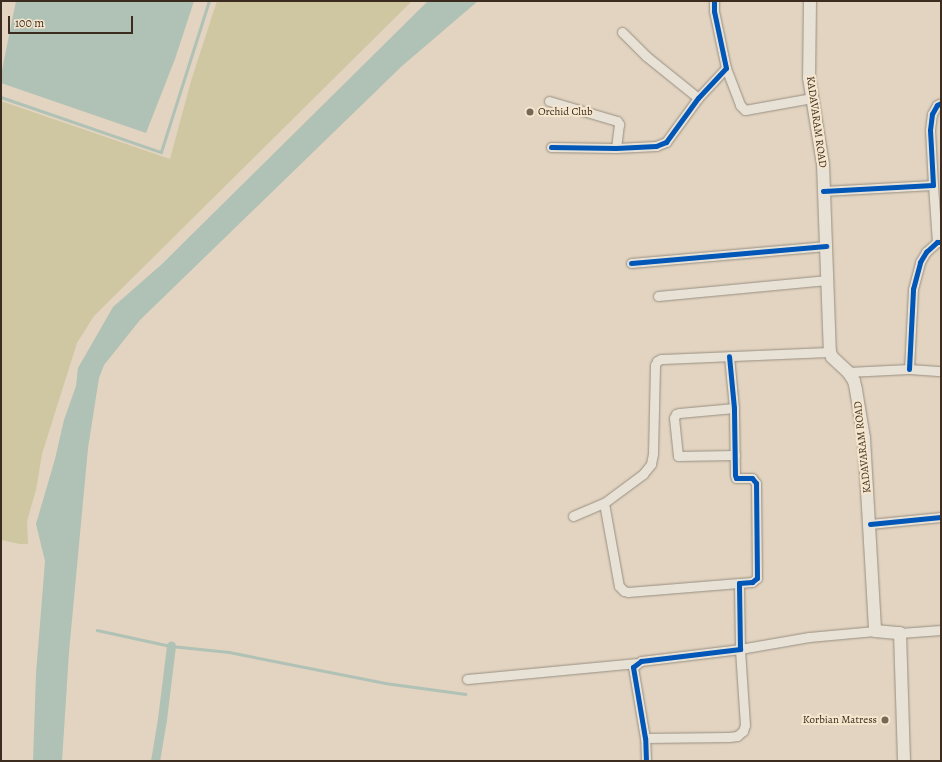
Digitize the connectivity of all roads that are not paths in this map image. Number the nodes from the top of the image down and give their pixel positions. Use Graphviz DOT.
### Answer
graph roads {
  1 [pos="714,1"];
  2 [pos="810,1"];
  3 [pos="622,32"];
  4 [pos="726,68"];
  5 [pos="698,98"];
  6 [pos="812,98"];
  7 [pos="549,102"];
  8 [pos="941,103"];
  9 [pos="551,146"];
  10 [pos="616,148"];
  11 [pos="933,185"];
  12 [pos="824,191"];
  13 [pos="939,242"];
  14 [pos="826,246"];
  15 [pos="631,263"];
  16 [pos="827,280"];
  17 [pos="658,296"];
  18 [pos="830,352"];
  19 [pos="729,356"];
  20 [pos="909,369"];
  21 [pos="941,371"];
  22 [pos="848,372"];
  23 [pos="734,408"];
  24 [pos="735,455"];
  25 [pos="604,503"];
  26 [pos="573,516"];
  27 [pos="941,517"];
  28 [pos="870,524"];
  29 [pos="738,583"];
  30 [pos="941,630"];
  31 [pos="875,631"];
  32 [pos="900,633"];
  33 [pos="740,649"];
  34 [pos="635,663"];
  35 [pos="467,679"];
  36 [pos="646,738"];
  37 [pos="646,761"];
  38 [pos="904,761"];
  1 -- 4 [label="street"];
  2 -- 6 [label="main road, KADAVARAM ROAD"];
  3 -- 5 [label="street"];
  4 -- 5 [label="street"];
  4 -- 6 [label="street"];
  5 -- 10 [label="street"];
  6 -- 12 [label="main road, KADAVARAM ROAD"];
  7 -- 10 [label="street"];
  8 -- 11 [label="street"];
  9 -- 10 [label="street"];
  11 -- 12 [label="street"];
  11 -- 13 [label="street"];
  12 -- 14 [label="main road, KADAVARAM ROAD"];
  13 -- 20 [label="street"];
  14 -- 15 [label="street"];
  14 -- 16 [label="main road, KADAVARAM ROAD"];
  16 -- 17 [label="street"];
  16 -- 18 [label="main road, KADAVARAM ROAD"];
  18 -- 19 [label="street"];
  18 -- 22 [label="main road, KADAVARAM ROAD"];
  19 -- 23 [label="street"];
  19 -- 25 [label="street"];
  20 -- 21 [label="street"];
  20 -- 22 [label="street"];
  22 -- 28 [label="main road, KADAVARAM ROAD"];
  23 -- 24 [label="street"];
  23 -- 24 [label="street"];
  24 -- 29 [label="street"];
  25 -- 26 [label="street"];
  25 -- 29 [label="street"];
  27 -- 28 [label="street"];
  28 -- 31 [label="main road, KADAVARAM ROAD"];
  29 -- 33 [label="street"];
  30 -- 32 [label="street"];
  31 -- 32 [label="main road"];
  31 -- 33 [label="street"];
  32 -- 38 [label="main road"];
  33 -- 34 [label="street"];
  33 -- 36 [label="street"];
  34 -- 35 [label="street"];
  34 -- 36 [label="street"];
  36 -- 37 [label="street"];
}
